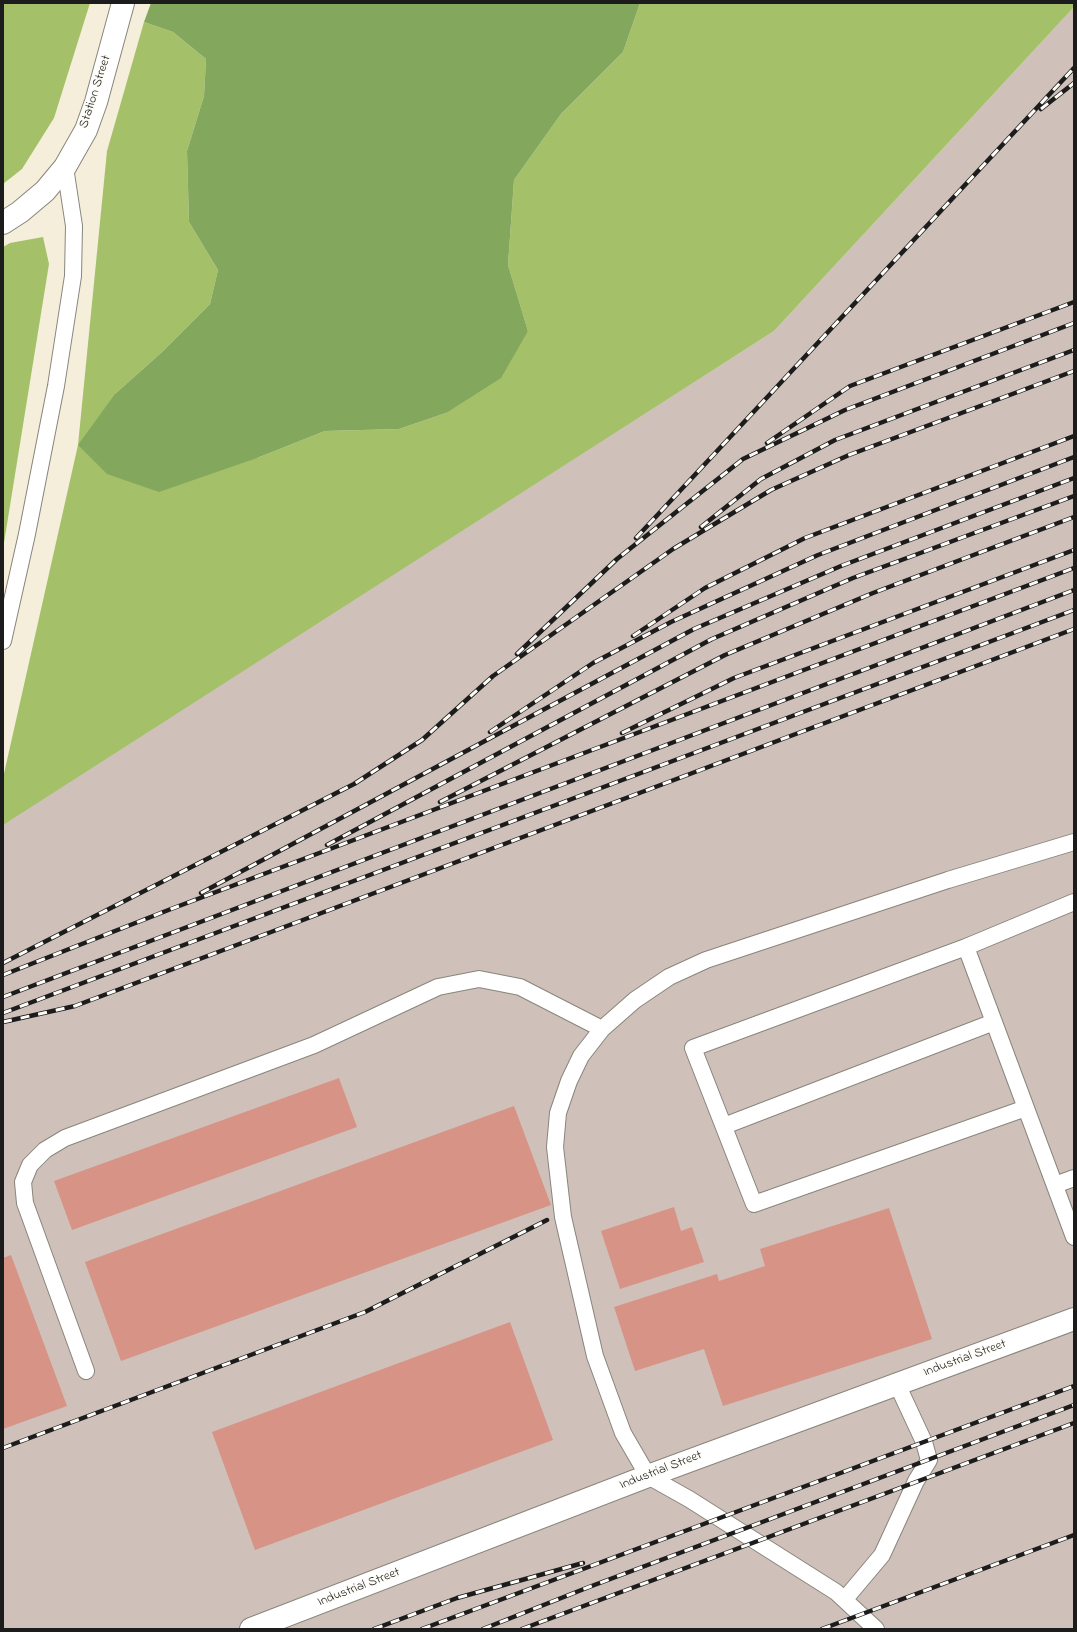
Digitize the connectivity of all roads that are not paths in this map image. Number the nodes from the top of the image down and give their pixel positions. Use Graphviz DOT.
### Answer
graph roads {
  1 [pos="123,3"];
  2 [pos="65,167"];
  3 [pos="3,223"];
  4 [pos="3,641"];
  5 [pos="1074,842"];
  6 [pos="1074,902"];
  7 [pos="966,946"];
  8 [pos="994,1022"];
  9 [pos="602,1029"];
  10 [pos="1026,1108"];
  11 [pos="724,1126"];
  12 [pos="1074,1178"];
  13 [pos="1055,1185"];
  14 [pos="1074,1237"];
  15 [pos="1074,1319"];
  16 [pos="86,1371"];
  17 [pos="897,1384"];
  18 [pos="648,1476"];
  19 [pos="845,1599"];
  20 [pos="251,1629"];
  21 [pos="876,1629"];
  1 -- 2 [label="street, Station Street"];
  2 -- 3 [label="street, Station Street"];
  2 -- 4 [label="lane"];
  5 -- 9 [label="lane"];
  6 -- 7 [label="lane"];
  7 -- 8 [label="lane"];
  7 -- 11 [label="lane"];
  8 -- 10 [label="lane"];
  8 -- 11 [label="lane"];
  9 -- 16 [label="lane"];
  9 -- 18 [label="lane"];
  10 -- 11 [label="lane"];
  10 -- 13 [label="lane"];
  12 -- 13 [label="lane"];
  13 -- 14 [label="lane"];
  15 -- 17 [label="street, Industrial Street"];
  17 -- 18 [label="street, Industrial Street"];
  17 -- 19 [label="lane"];
  18 -- 19 [label="lane"];
  18 -- 20 [label="street, Industrial Street"];
  19 -- 21 [label="lane"];
}
